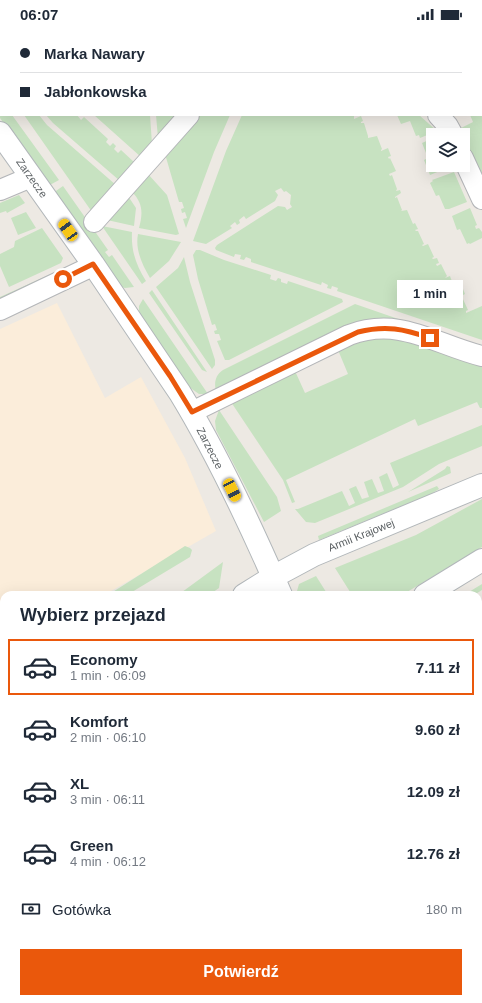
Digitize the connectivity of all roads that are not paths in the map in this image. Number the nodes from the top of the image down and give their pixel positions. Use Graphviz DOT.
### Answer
graph roads {
  1 [pos="188,116"];
  2 [pos="439,116"];
  3 [pos="449,128"];
  4 [pos="0,133"];
  5 [pos="469,172"];
  6 [pos="31,177"];
  7 [pos="0,190"];
  8 [pos="482,199"];
  9 [pos="94,222"];
  10 [pos="93,264"];
  11 [pos="0,310"];
  12 [pos="482,356"];
  13 [pos="192,412"];
  14 [pos="482,486"];
  15 [pos="482,560"];
  16 [pos="277,586"];
  17 [pos="259,591"];
  18 [pos="431,591"];
  1 -- 9 [label="street"];
  2 -- 3 [label="street"];
  4 -- 6 [label="street, Zarzecze"];
  5 -- 8 [label="street"];
  6 -- 7 [label="street"];
  6 -- 10 [label="street, Zarzecze"];
  10 -- 11 [label="street"];
  10 -- 13 [label="street, Zarzecze"];
  12 -- 13 [label="street"];
  13 -- 16 [label="street, Zarzecze"];
  14 -- 16 [label="street, Armii Krajowej"];
  15 -- 18 [label="street"];
  16 -- 17 [label="street, Armii Krajowej"];
}
